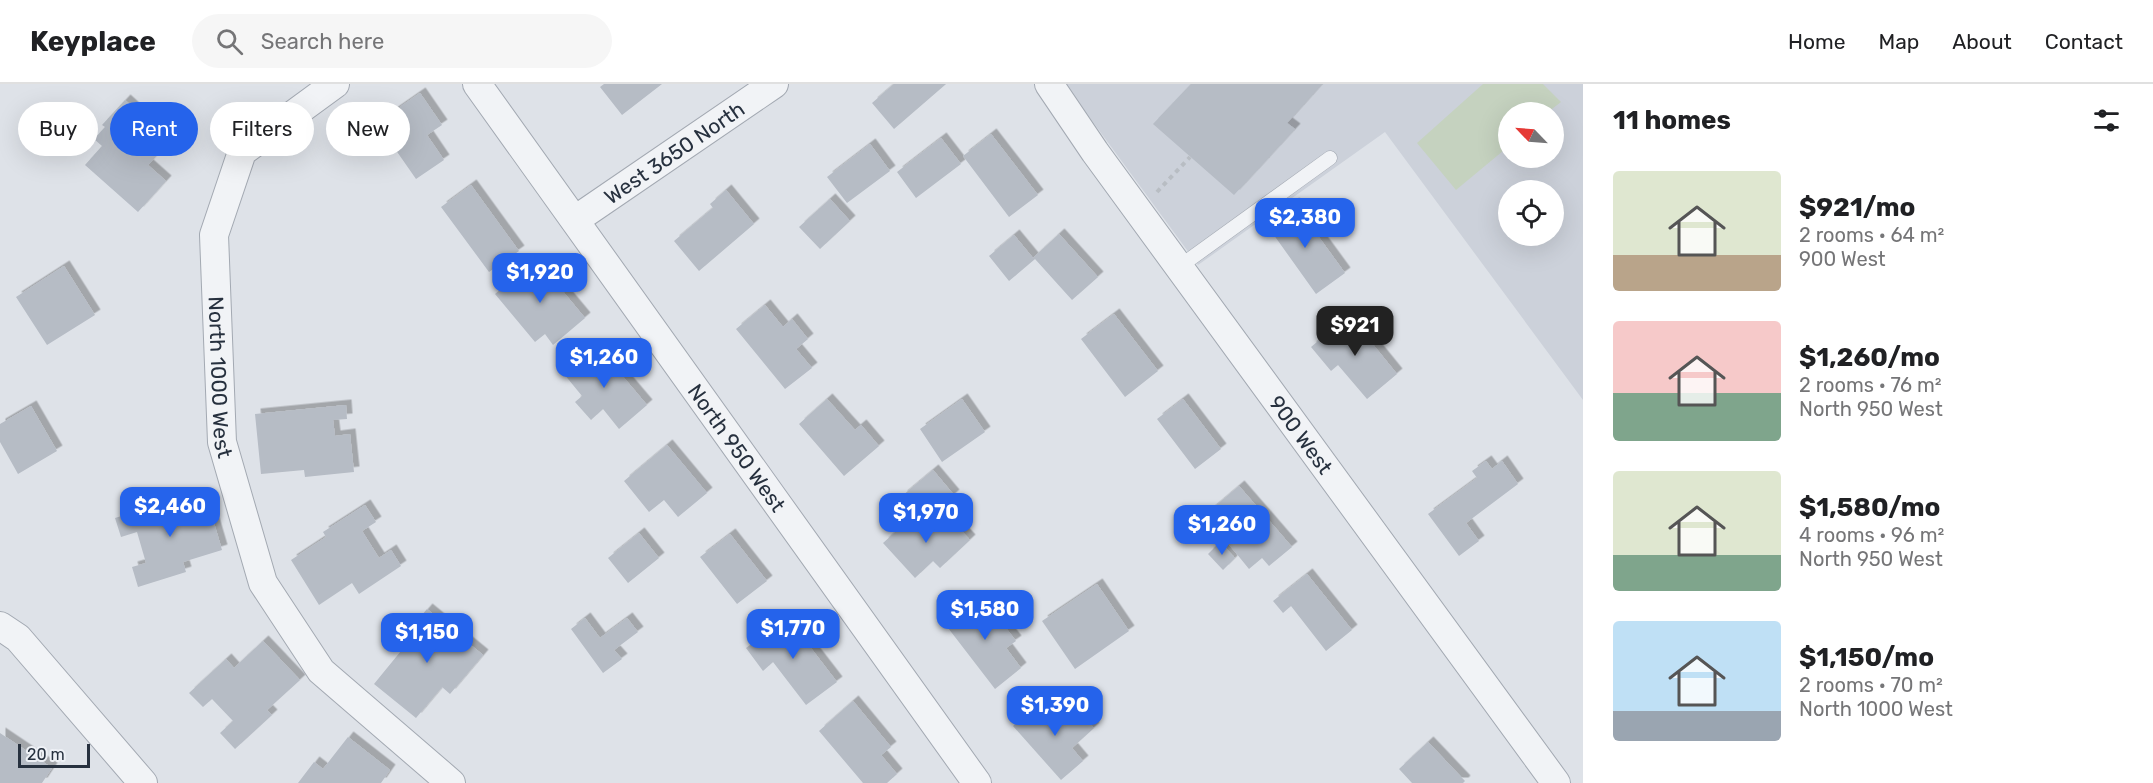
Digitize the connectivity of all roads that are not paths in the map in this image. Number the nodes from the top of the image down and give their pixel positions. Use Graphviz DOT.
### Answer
graph roads {
  1 [pos="335,84"];
  2 [pos="477,84"];
  3 [pos="774,84"];
  4 [pos="1049,84"];
  5 [pos="1330,158"];
  6 [pos="575,220"];
  7 [pos="1179,267"];
  8 [pos="0,626"];
  9 [pos="143,783"];
  10 [pos="450,783"];
  11 [pos="976,783"];
  12 [pos="1556,783"];
  1 -- 10 [label="street, North 1000 West"];
  2 -- 6 [label="street, North 950 West"];
  3 -- 6 [label="street, West 3650 North"];
  4 -- 7 [label="street, 900 West"];
  5 -- 7 [label="lane"];
  6 -- 11 [label="street, North 950 West"];
  7 -- 12 [label="street, 900 West"];
  8 -- 9 [label="street"];
}
